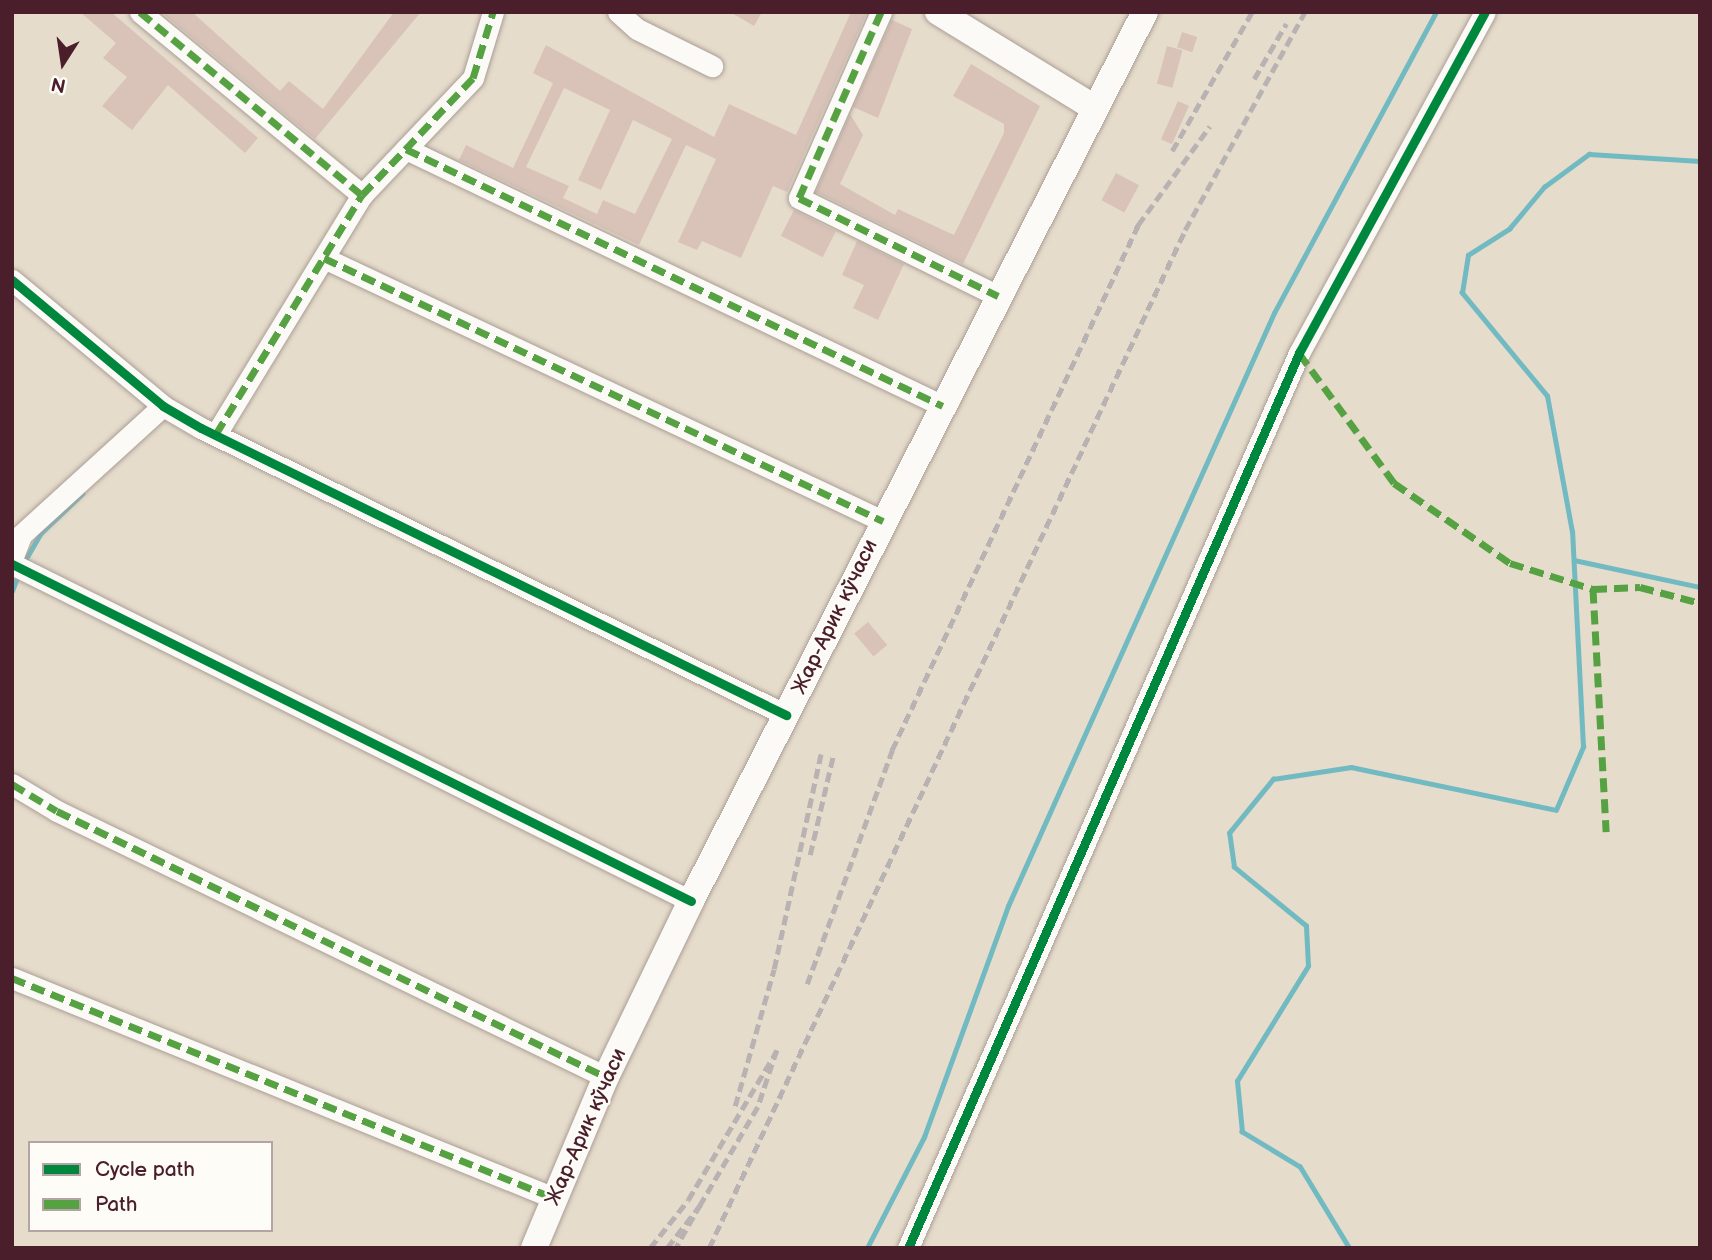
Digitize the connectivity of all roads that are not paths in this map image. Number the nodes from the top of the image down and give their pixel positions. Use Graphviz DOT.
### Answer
graph roads {
  1 [pos="140,12"];
  2 [pos="493,12"];
  3 [pos="618,12"];
  4 [pos="881,12"];
  5 [pos="938,12"];
  6 [pos="1145,12"];
  7 [pos="1485,12"];
  8 [pos="712,66"];
  9 [pos="1093,107"];
  10 [pos="406,149"];
  11 [pos="362,195"];
  12 [pos="324,258"];
  13 [pos="12,280"];
  14 [pos="998,296"];
  15 [pos="163,405"];
  16 [pos="943,406"];
  17 [pos="216,434"];
  18 [pos="883,521"];
  19 [pos="12,562"];
  20 [pos="786,715"];
  21 [pos="12,783"];
  22 [pos="691,901"];
  23 [pos="12,978"];
  24 [pos="606,1077"];
  25 [pos="554,1198"];
  26 [pos="534,1248"];
  27 [pos="908,1248"];
  1 -- 11 [label="street"];
  2 -- 10 [label="street"];
  3 -- 8 [label="street"];
  4 -- 14 [label="street"];
  5 -- 9 [label="main road"];
  6 -- 9 [label="main road, Жар-Арик кўчаси"];
  7 -- 27 [label="street"];
  9 -- 14 [label="main road, Жар-Арик кўчаси"];
  10 -- 11 [label="street"];
  10 -- 16 [label="street"];
  11 -- 12 [label="street"];
  12 -- 17 [label="street"];
  12 -- 18 [label="street"];
  13 -- 15 [label="street"];
  14 -- 16 [label="main road, Жар-Арик кўчаси"];
  15 -- 17 [label="street"];
  15 -- 19 [label="street"];
  16 -- 18 [label="main road, Жар-Арик кўчаси"];
  17 -- 20 [label="street"];
  18 -- 20 [label="main road, Жар-Арик кўчаси"];
  19 -- 22 [label="street"];
  20 -- 22 [label="main road, Жар-Арик кўчаси"];
  21 -- 24 [label="street"];
  22 -- 24 [label="main road, Жар-Арик кўчаси"];
  23 -- 25 [label="street"];
  24 -- 25 [label="main road, Жар-Арик кўчаси"];
  25 -- 26 [label="main road, Жар-Арик кўчаси"];
}
